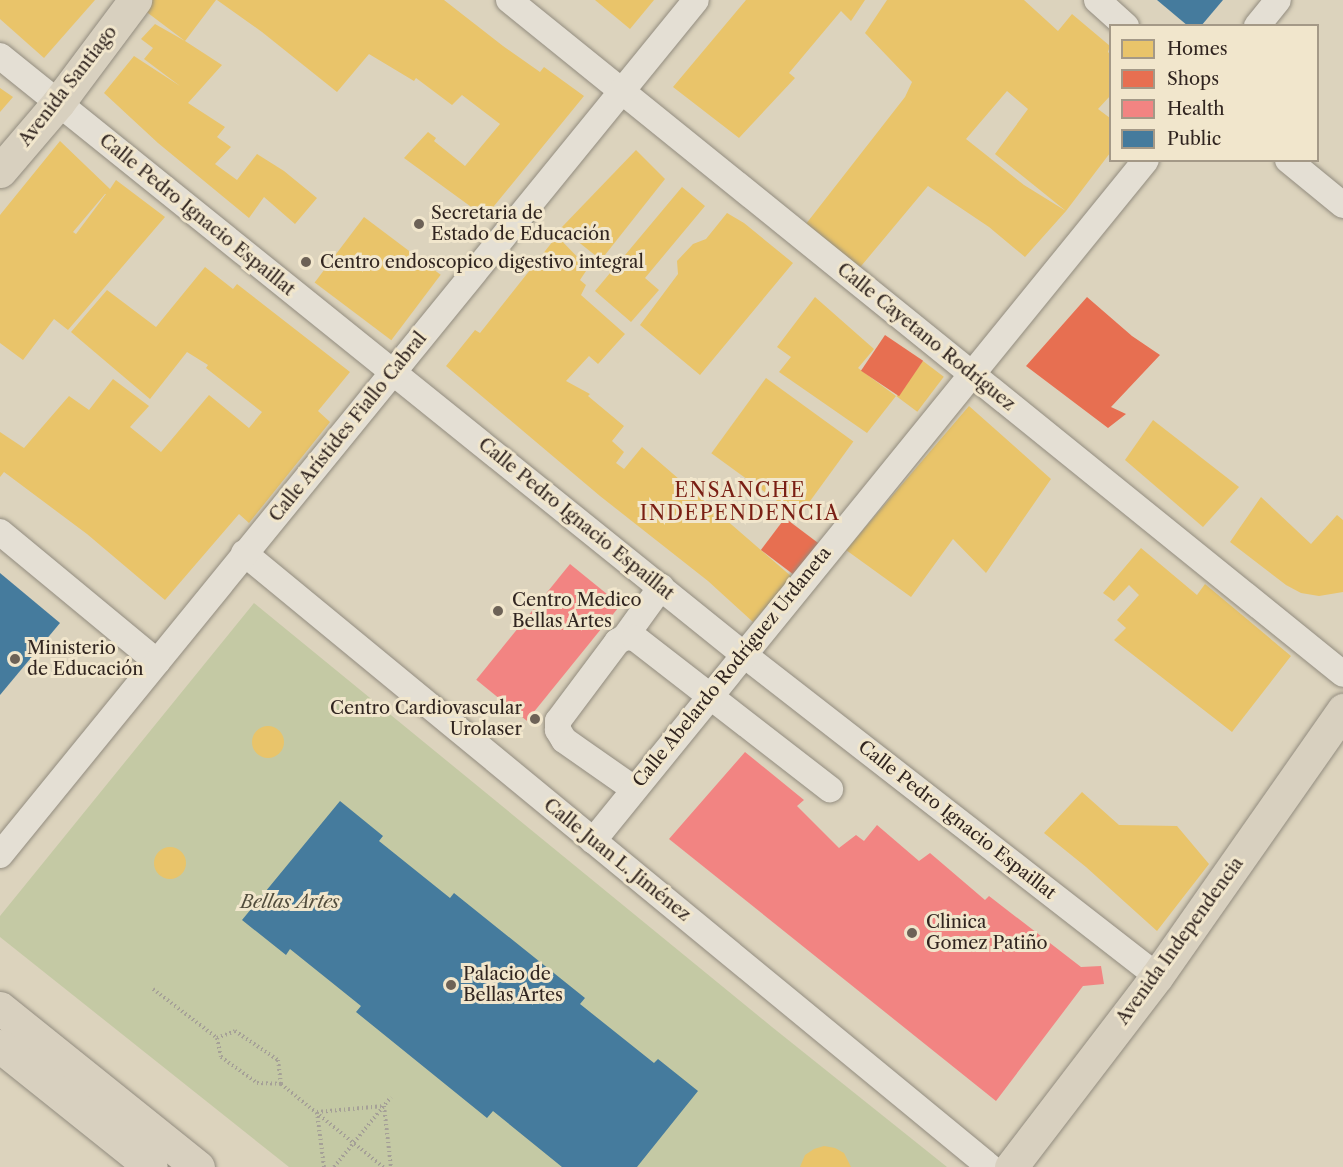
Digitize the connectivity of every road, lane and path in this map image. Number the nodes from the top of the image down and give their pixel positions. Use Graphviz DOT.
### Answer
graph roads {
  1 [pos="135,0"];
  2 [pos="509,0"];
  3 [pos="696,0"];
  4 [pos="1097,0"];
  5 [pos="1278,0"];
  6 [pos="1124,24"];
  7 [pos="1259,24"];
  8 [pos="0,56"];
  9 [pos="622,91"];
  10 [pos="58,103"];
  11 [pos="1144,162"];
  12 [pos="1290,162"];
  13 [pos="0,171"];
  14 [pos="1343,205"];
  15 [pos="393,372"];
  16 [pos="972,374"];
  17 [pos="0,532"];
  18 [pos="244,553"];
  19 [pos="661,587"];
  20 [pos="625,636"];
  21 [pos="743,654"];
  22 [pos="158,662"];
  23 [pos="1343,674"];
  24 [pos="709,696"];
  25 [pos="1343,711"];
  26 [pos="634,789"];
  27 [pos="830,789"];
  28 [pos="593,840"];
  29 [pos="0,855"];
  30 [pos="1157,976"];
  31 [pos="153,989"];
  32 [pos="0,1008"];
  33 [pos="217,1038"];
  34 [pos="0,1046"];
  35 [pos="281,1084"];
  36 [pos="391,1097"];
  37 [pos="384,1106"];
  38 [pos="317,1112"];
  39 [pos="354,1143"];
  40 [pos="151,1167"];
  41 [pos="198,1167"];
  42 [pos="324,1167"];
  43 [pos="334,1167"];
  44 [pos="383,1167"];
  45 [pos="391,1167"];
  46 [pos="990,1167"];
  47 [pos="1011,1167"];
  1 -- 10 [label="main road, Avenida Santiago"];
  2 -- 9 [label="street, Calle Cayetano Rodríguez"];
  3 -- 9 [label="street, Calle Arístides Fiallo Cabral"];
  4 -- 6 [label="street"];
  5 -- 7 [label="street"];
  8 -- 10 [label="street, Calle Pedro Ignacio Espaillat"];
  9 -- 15 [label="street, Calle Arístides Fiallo Cabral"];
  9 -- 16 [label="street, Calle Cayetano Rodríguez"];
  10 -- 13 [label="main road, Avenida Santiago"];
  10 -- 15 [label="street, Calle Pedro Ignacio Espaillat"];
  11 -- 16 [label="street, Calle Abelardo Rodríguez Urdaneta"];
  12 -- 14 [label="street"];
  15 -- 18 [label="street, Calle Arístides Fiallo Cabral"];
  15 -- 19 [label="street, Calle Pedro Ignacio Espaillat"];
  16 -- 21 [label="street, Calle Abelardo Rodríguez Urdaneta"];
  16 -- 23 [label="street, Calle Cayetano Rodríguez"];
  17 -- 22 [label="street"];
  18 -- 22 [label="street, Calle Arístides Fiallo Cabral"];
  18 -- 28 [label="street, Calle Juan L. Jiménez"];
  19 -- 20 [label="street"];
  19 -- 21 [label="street, Calle Pedro Ignacio Espaillat"];
  20 -- 24 [label="street"];
  20 -- 26 [label="street"];
  21 -- 24 [label="street, Calle Abelardo Rodríguez Urdaneta"];
  21 -- 30 [label="street, Calle Pedro Ignacio Espaillat"];
  22 -- 29 [label="street, Calle Arístides Fiallo Cabral"];
  24 -- 26 [label="street, Calle Abelardo Rodríguez Urdaneta"];
  24 -- 27 [label="street"];
  25 -- 30 [label="main road, Avenida Independencia"];
  26 -- 28 [label="street, Calle Abelardo Rodríguez Urdaneta"];
  28 -- 46 [label="street, Calle Juan L. Jiménez"];
  30 -- 47 [label="main road, Avenida Independencia"];
  31 -- 33 [label="path"];
  32 -- 41 [label="main road"];
  33 -- 35 [label="path"];
  33 -- 35 [label="path"];
  34 -- 40 [label="main road"];
  35 -- 38 [label="path"];
  36 -- 37 [label="path"];
  37 -- 38 [label="path"];
  37 -- 39 [label="path"];
  37 -- 45 [label="path"];
  38 -- 39 [label="path"];
  38 -- 42 [label="path"];
  39 -- 43 [label="path"];
  39 -- 44 [label="path"];
}
